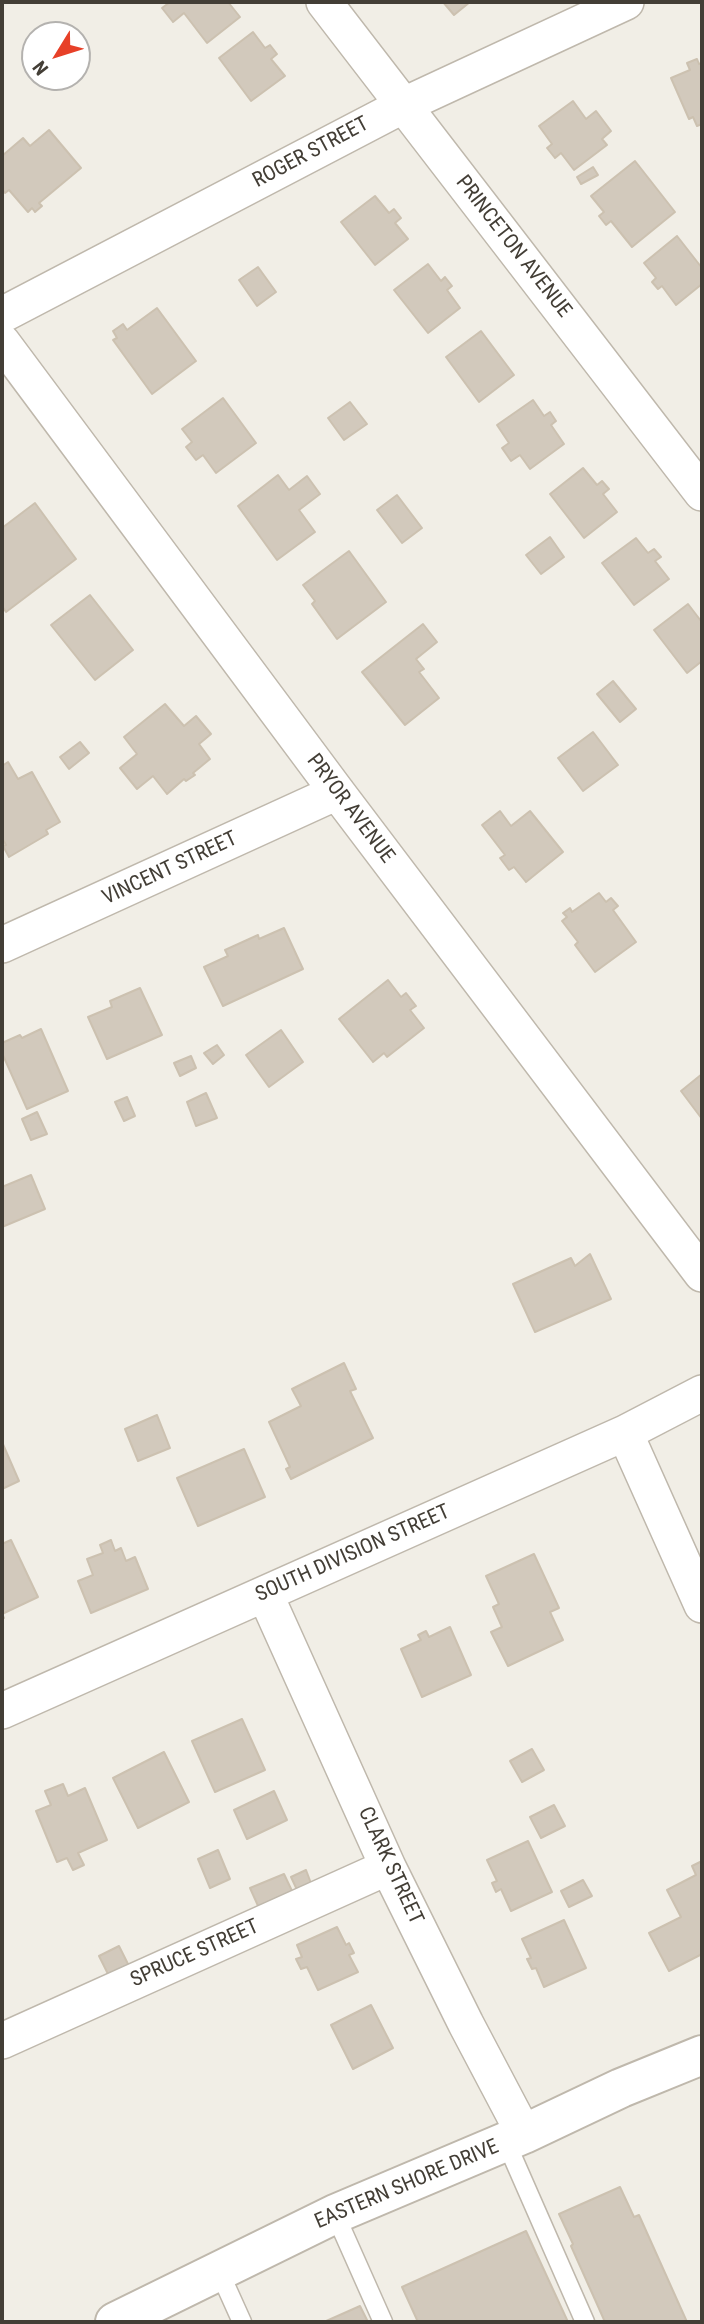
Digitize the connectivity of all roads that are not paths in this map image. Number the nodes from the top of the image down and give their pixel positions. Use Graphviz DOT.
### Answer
graph roads {
  1 [pos="324,2"];
  2 [pos="626,2"];
  3 [pos="404,105"];
  4 [pos="2,315"];
  5 [pos="2,342"];
  6 [pos="689,450"];
  7 [pos="702,493"];
  8 [pos="337,792"];
  9 [pos="2,945"];
  10 [pos="702,1274"];
  11 [pos="702,1393"];
  12 [pos="625,1433"];
  13 [pos="265,1594"];
  14 [pos="702,1605"];
  15 [pos="2,1711"];
  16 [pos="388,1867"];
  17 [pos="2,2041"];
  18 [pos="702,2055"];
  19 [pos="515,2138"];
  20 [pos="335,2214"];
  21 [pos="219,2271"];
  22 [pos="115,2322"];
  23 [pos="242,2322"];
  24 [pos="383,2322"];
  25 [pos="585,2322"];
  1 -- 3 [label="street, PRINCETON AVENUE"];
  2 -- 3 [label="street, ROGER STREET"];
  3 -- 4 [label="street, ROGER STREET"];
  3 -- 6 [label="street, PRINCETON AVENUE"];
  5 -- 8 [label="street, PRYOR AVENUE"];
  6 -- 7 [label="street, PRINCETON AVENUE"];
  8 -- 9 [label="street, VINCENT STREET"];
  8 -- 10 [label="street, PRYOR AVENUE"];
  11 -- 12 [label="street, SOUTH DIVISION STREET"];
  12 -- 13 [label="street, SOUTH DIVISION STREET"];
  12 -- 14 [label="street"];
  13 -- 15 [label="street, SOUTH DIVISION STREET"];
  13 -- 16 [label="street, CLARK STREET"];
  16 -- 17 [label="street, SPRUCE STREET"];
  16 -- 19 [label="street, CLARK STREET"];
  18 -- 19 [label="street, EASTERN SHORE DRIVE"];
  19 -- 20 [label="street, EASTERN SHORE DRIVE"];
  19 -- 25 [label="lane"];
  20 -- 21 [label="street, EASTERN SHORE DRIVE"];
  20 -- 24 [label="lane"];
  21 -- 22 [label="street, EASTERN SHORE DRIVE"];
  21 -- 23 [label="lane"];
}
